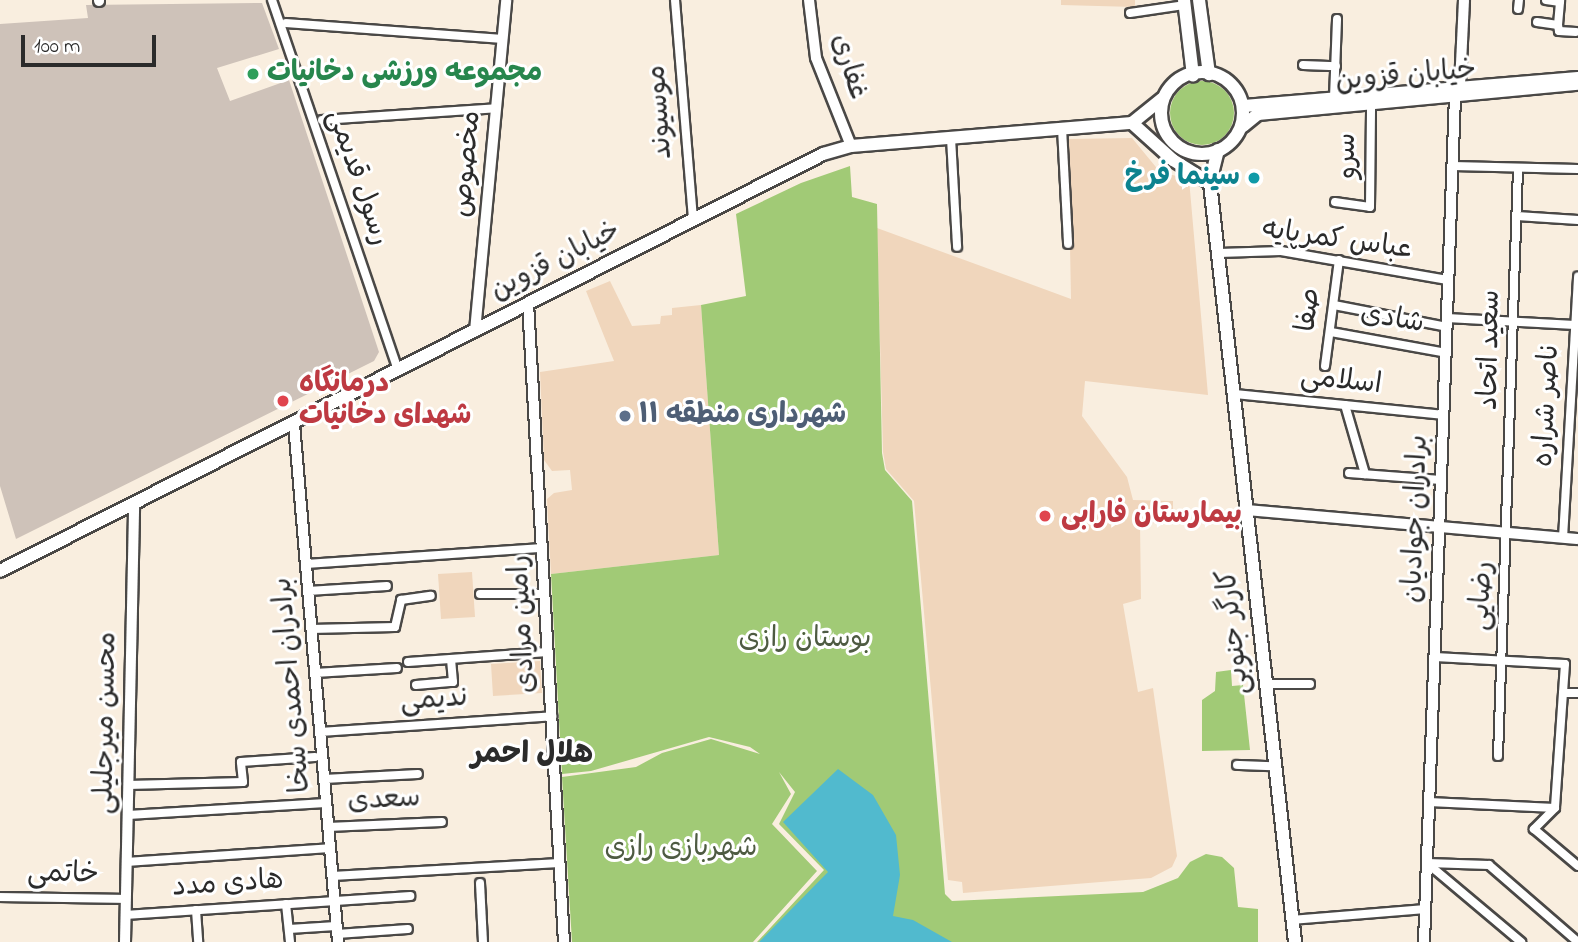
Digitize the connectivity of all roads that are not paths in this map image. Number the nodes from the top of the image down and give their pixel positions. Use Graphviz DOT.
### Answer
graph roads {
  1 [pos="272,0"];
  2 [pos="506,0"];
  3 [pos="676,0"];
  4 [pos="809,0"];
  5 [pos="1199,0"];
  6 [pos="1462,0"];
  7 [pos="1546,0"];
  8 [pos="1560,1"];
  9 [pos="1185,3"];
  10 [pos="1130,13"];
  11 [pos="1337,19"];
  12 [pos="1537,22"];
  13 [pos="286,23"];
  14 [pos="1558,25"];
  15 [pos="1576,32"];
  16 [pos="502,39"];
  17 [pos="1303,65"];
  18 [pos="1336,66"];
  19 [pos="1209,74"];
  20 [pos="1192,75"];
  21 [pos="1578,78"];
  22 [pos="1578,84"];
  23 [pos="1457,91"];
  24 [pos="1334,98"];
  25 [pos="1162,99"];
  26 [pos="1371,105"];
  27 [pos="1244,106"];
  28 [pos="496,108"];
  29 [pos="322,120"];
  30 [pos="1132,123"];
  31 [pos="1243,126"];
  32 [pos="1062,128"];
  33 [pos="951,138"];
  34 [pos="851,146"];
  35 [pos="1217,150"];
  36 [pos="1453,166"];
  37 [pos="1518,168"];
  38 [pos="1578,169"];
  39 [pos="1210,183"];
  40 [pos="1335,202"];
  41 [pos="1517,216"];
  42 [pos="692,220"];
  43 [pos="1578,220"];
  44 [pos="1068,244"];
  45 [pos="957,247"];
  46 [pos="1219,253"];
  47 [pos="1339,260"];
  48 [pos="1578,276"];
  49 [pos="1448,280"];
  50 [pos="528,303"];
  51 [pos="1334,305"];
  52 [pos="1514,321"];
  53 [pos="1447,322"];
  54 [pos="1575,325"];
  55 [pos="475,331"];
  56 [pos="1331,332"];
  57 [pos="1446,353"];
  58 [pos="1325,366"];
  59 [pos="398,371"];
  60 [pos="1234,394"];
  61 [pos="1345,405"];
  62 [pos="1443,415"];
  63 [pos="1574,418"];
  64 [pos="294,424"];
  65 [pos="1349,473"];
  66 [pos="1365,474"];
  67 [pos="1441,480"];
  68 [pos="134,506"];
  69 [pos="1246,510"];
  70 [pos="1439,527"];
  71 [pos="1509,533"];
  72 [pos="1563,538"];
  73 [pos="1578,539"];
  74 [pos="542,548"];
  75 [pos="306,564"];
  76 [pos="0,571"];
  77 [pos="387,586"];
  78 [pos="308,591"];
  79 [pos="480,594"];
  80 [pos="545,594"];
  81 [pos="431,596"];
  82 [pos="312,629"];
  83 [pos="548,652"];
  84 [pos="1435,657"];
  85 [pos="452,659"];
  86 [pos="1502,660"];
  87 [pos="408,662"];
  88 [pos="397,668"];
  89 [pos="315,673"];
  90 [pos="1266,684"];
  91 [pos="1310,684"];
  92 [pos="416,685"];
  93 [pos="1563,692"];
  94 [pos="1578,693"];
  95 [pos="552,716"];
  96 [pos="320,732"];
  97 [pos="1497,756"];
  98 [pos="315,757"];
  99 [pos="1237,765"];
  100 [pos="1275,766"];
  101 [pos="418,774"];
  102 [pos="324,779"];
  103 [pos="128,785"];
  104 [pos="1429,802"];
  105 [pos="326,803"];
  106 [pos="1555,807"];
  107 [pos="128,815"];
  108 [pos="442,821"];
  109 [pos="328,827"];
  110 [pos="330,848"];
  111 [pos="126,862"];
  112 [pos="560,863"];
  113 [pos="1427,863"];
  114 [pos="1578,866"];
  115 [pos="332,876"];
  116 [pos="480,883"];
  117 [pos="410,896"];
  118 [pos="0,897"];
  119 [pos="125,899"];
  120 [pos="334,901"];
  121 [pos="286,904"];
  122 [pos="1425,909"];
  123 [pos="196,910"];
  124 [pos="125,915"];
  125 [pos="1292,920"];
  126 [pos="289,929"];
  127 [pos="408,929"];
  128 [pos="337,934"];
  129 [pos="125,942"];
  130 [pos="198,942"];
  131 [pos="290,942"];
  132 [pos="483,942"];
  133 [pos="564,942"];
  134 [pos="1295,942"];
  135 [pos="1424,942"];
  136 [pos="1521,942"];
  137 [pos="1578,942"];
  1 -- 59 [label="street, رسول قدیمی"];
  2 -- 16 [label="street, مخصوص"];
  3 -- 42 [label="street, موسیوند"];
  4 -- 34 [label="street, غفاری"];
  5 -- 19 [label="main road"];
  6 -- 23 [label="street, برادران جوادیان"];
  7 -- 8 [label="street"];
  8 -- 14 [label="street"];
  9 -- 10 [label="street"];
  9 -- 20 [label="main road"];
  11 -- 18 [label="street"];
  12 -- 14 [label="street"];
  13 -- 16 [label="street"];
  14 -- 15 [label="street"];
  16 -- 28 [label="street, مخصوص"];
  17 -- 18 [label="street"];
  18 -- 24 [label="street"];
  19 -- 20 [label="main road"];
  19 -- 27 [label="main road"];
  20 -- 25 [label="main road"];
  21 -- 23 [label="main road, خیابان قزوین"];
  22 -- 23 [label="main road, خیابان قزوین"];
  23 -- 24 [label="main road, خیابان قزوین"];
  23 -- 26 [label="main road, خیابان قزوین"];
  23 -- 36 [label="street, برادران جوادیان"];
  24 -- 27 [label="main road, خیابان قزوین"];
  25 -- 30 [label="main road"];
  25 -- 35 [label="main road"];
  26 -- 31 [label="main road, خیابان قزوین"];
  26 -- 40 [label="street, سرو"];
  27 -- 31 [label="main road"];
  28 -- 29 [label="street"];
  28 -- 55 [label="street, مخصوص"];
  30 -- 32 [label="main road, خیابان قزوین"];
  30 -- 39 [label="main road"];
  31 -- 35 [label="main road"];
  32 -- 33 [label="main road, خیابان قزوین"];
  32 -- 44 [label="street"];
  33 -- 34 [label="main road, خیابان قزوین"];
  33 -- 45 [label="street"];
  34 -- 42 [label="main road, خیابان قزوین"];
  35 -- 39 [label="main road, کارگر جنوبی"];
  36 -- 37 [label="street"];
  36 -- 49 [label="street, برادران جوادیان"];
  37 -- 38 [label="street"];
  37 -- 41 [label="street, سعید اتحاد"];
  39 -- 46 [label="main road, کارگر جنوبی"];
  41 -- 43 [label="street"];
  41 -- 52 [label="street, سعید اتحاد"];
  42 -- 50 [label="main road, خیابان قزوین"];
  46 -- 47 [label="street, عباس کمرپایه"];
  46 -- 60 [label="main road, کارگر جنوبی"];
  47 -- 49 [label="street, عباس کمرپایه"];
  47 -- 51 [label="street, صفا"];
  48 -- 54 [label="street, ناصر شراره"];
  49 -- 53 [label="street, برادران جوادیان"];
  50 -- 55 [label="main road, خیابان قزوین"];
  50 -- 74 [label="street, رامین مرادی"];
  51 -- 53 [label="street"];
  51 -- 56 [label="street, صفا"];
  52 -- 53 [label="street"];
  52 -- 54 [label="street"];
  52 -- 71 [label="street, سعید اتحاد"];
  53 -- 57 [label="street, برادران جوادیان"];
  54 -- 63 [label="street, ناصر شراره"];
  55 -- 59 [label="main road, خیابان قزوین"];
  56 -- 57 [label="street, شادی"];
  56 -- 58 [label="street, صفا"];
  57 -- 62 [label="street, برادران جوادیان"];
  59 -- 64 [label="main road, خیابان قزوین"];
  60 -- 61 [label="street, اسلامی"];
  60 -- 69 [label="main road, کارگر جنوبی"];
  61 -- 62 [label="street, اسلامی"];
  61 -- 66 [label="street"];
  62 -- 67 [label="street, برادران جوادیان"];
  63 -- 72 [label="street, ناصر شراره"];
  64 -- 68 [label="main road, خیابان قزوین"];
  64 -- 75 [label="street, برادران احمدی سخا"];
  65 -- 66 [label="street"];
  66 -- 67 [label="street"];
  67 -- 70 [label="street, برادران جوادیان"];
  68 -- 76 [label="main road, خیابان قزوین"];
  68 -- 103 [label="street, محسن میرجلیلی"];
  69 -- 70 [label="street"];
  69 -- 90 [label="main road, کارگر جنوبی"];
  70 -- 71 [label="street"];
  70 -- 84 [label="street, برادران جوادیان"];
  71 -- 72 [label="street"];
  71 -- 86 [label="street, رضایی"];
  72 -- 73 [label="street"];
  74 -- 75 [label="street"];
  74 -- 80 [label="street, رامین مرادی"];
  75 -- 78 [label="street, برادران احمدی سخا"];
  77 -- 78 [label="street"];
  78 -- 82 [label="street, برادران احمدی سخا"];
  79 -- 80 [label="street"];
  80 -- 83 [label="street, رامین مرادی"];
  81 -- 82 [label="street"];
  82 -- 89 [label="street, برادران احمدی سخا"];
  83 -- 85 [label="street"];
  83 -- 95 [label="street, رامین مرادی"];
  84 -- 86 [label="street"];
  84 -- 104 [label="street, برادران جوادیان"];
  85 -- 87 [label="street"];
  85 -- 92 [label="street"];
  86 -- 93 [label="street"];
  86 -- 97 [label="street, رضایی"];
  88 -- 89 [label="street"];
  89 -- 96 [label="street, برادران احمدی سخا"];
  90 -- 91 [label="street"];
  90 -- 100 [label="main road, کارگر جنوبی"];
  93 -- 94 [label="street"];
  93 -- 106 [label="street"];
  95 -- 96 [label="street, ندیمی"];
  95 -- 112 [label="street, رامین مرادی"];
  96 -- 102 [label="street, برادران احمدی سخا"];
  98 -- 103 [label="street"];
  99 -- 100 [label="street"];
  100 -- 125 [label="main road, کارگر جنوبی"];
  101 -- 102 [label="street"];
  102 -- 105 [label="street, برادران احمدی سخا"];
  103 -- 107 [label="street, محسن میرجلیلی"];
  104 -- 106 [label="street"];
  104 -- 113 [label="street, برادران جوادیان"];
  105 -- 107 [label="street"];
  105 -- 109 [label="street, برادران احمدی سخا"];
  106 -- 114 [label="street"];
  107 -- 111 [label="street, محسن میرجلیلی"];
  108 -- 109 [label="street, سعدی"];
  109 -- 110 [label="street, برادران احمدی سخا"];
  110 -- 111 [label="street"];
  110 -- 115 [label="street, برادران احمدی سخا"];
  111 -- 119 [label="street, محسن میرجلیلی"];
  112 -- 115 [label="street"];
  112 -- 133 [label="street, رامین مرادی"];
  113 -- 122 [label="street, برادران جوادیان"];
  113 -- 136 [label="street"];
  113 -- 137 [label="street"];
  115 -- 120 [label="street, برادران احمدی سخا"];
  116 -- 132 [label="street"];
  117 -- 120 [label="street, هادی مدد"];
  118 -- 119 [label="street, خاتمی"];
  119 -- 124 [label="street, محسن میرجلیلی"];
  120 -- 121 [label="street, هادی مدد"];
  120 -- 128 [label="street, برادران احمدی سخا"];
  121 -- 123 [label="street, هادی مدد"];
  121 -- 126 [label="street"];
  122 -- 125 [label="street"];
  122 -- 135 [label="street, برادران جوادیان"];
  123 -- 124 [label="street, هادی مدد"];
  123 -- 130 [label="street"];
  124 -- 129 [label="street, محسن میرجلیلی"];
  125 -- 134 [label="main road, کارگر جنوبی"];
  126 -- 128 [label="street"];
  126 -- 131 [label="street"];
  127 -- 128 [label="street"];
}
